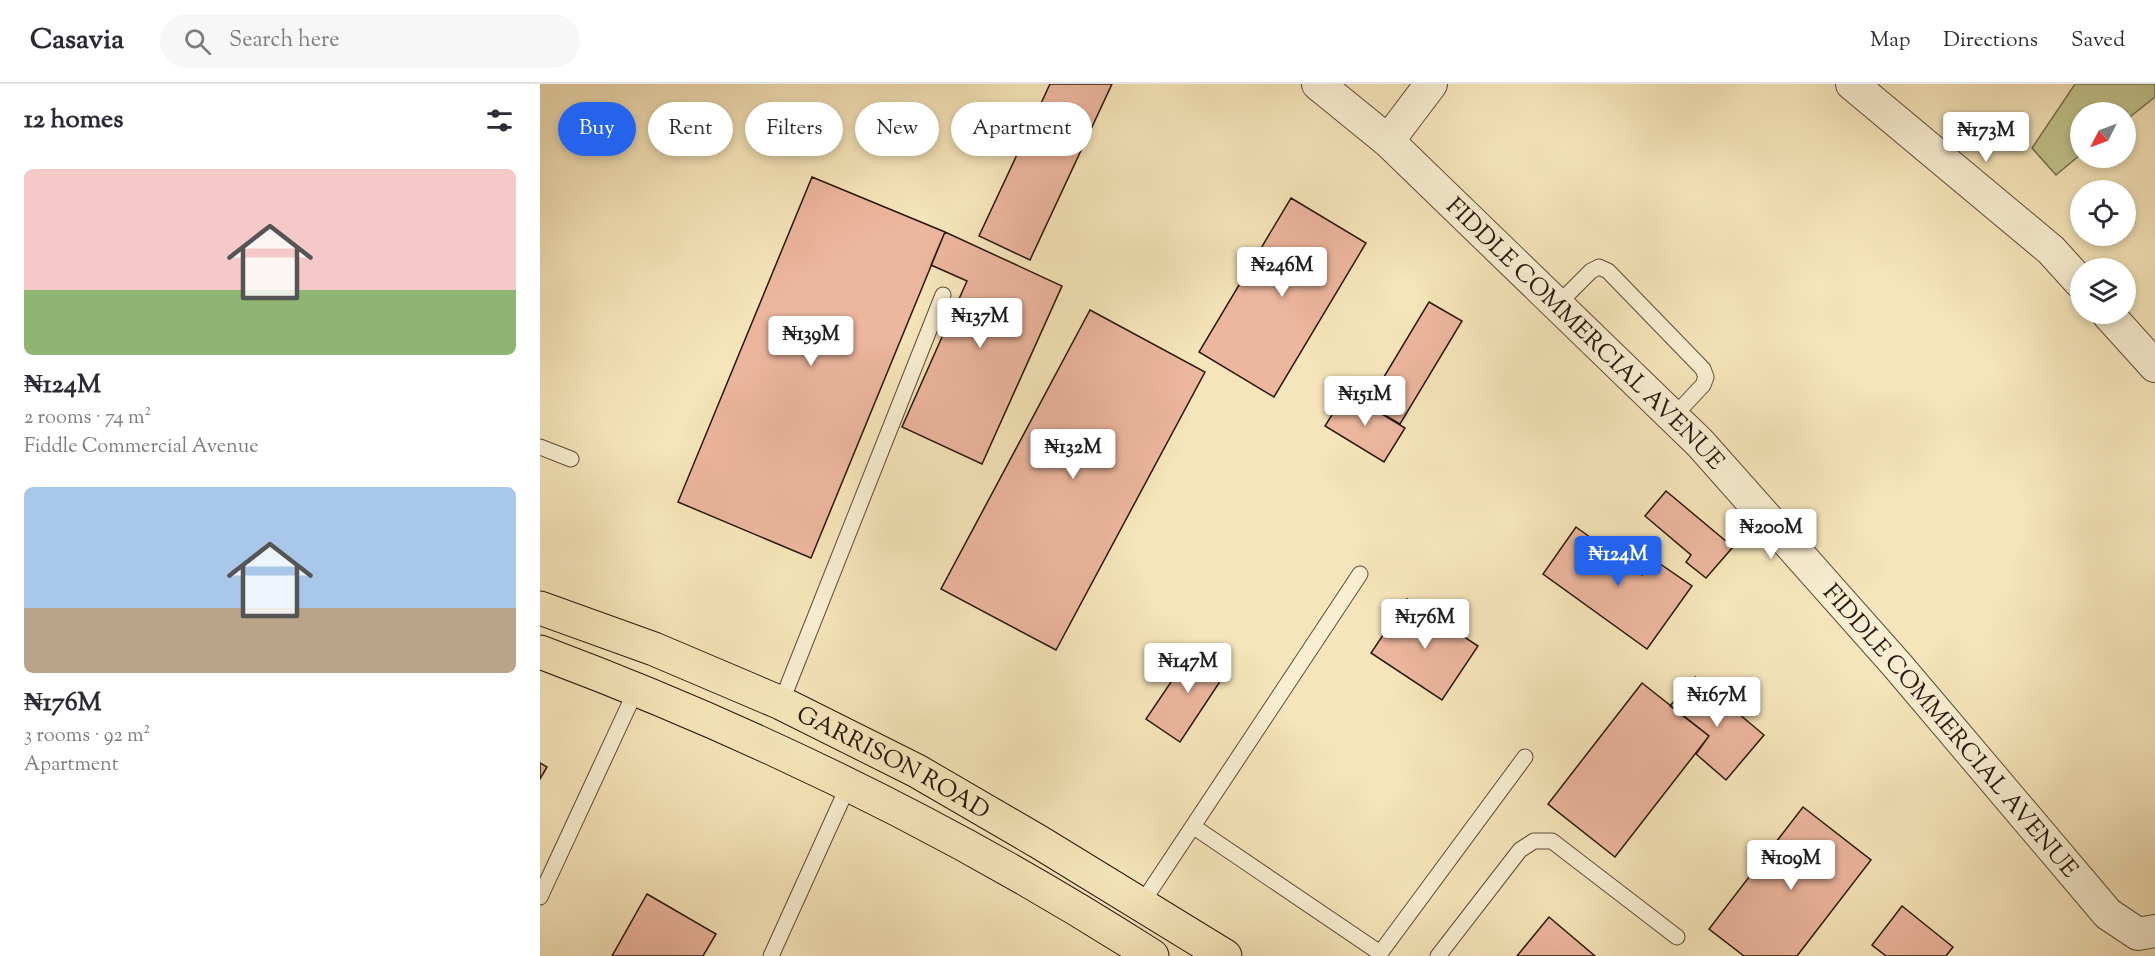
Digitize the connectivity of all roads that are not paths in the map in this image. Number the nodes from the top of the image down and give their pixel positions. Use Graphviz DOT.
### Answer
graph roads {
  1 [pos="1318,84"];
  2 [pos="1431,84"];
  3 [pos="1852,84"];
  4 [pos="1388,141"];
  5 [pos="2070,271"];
  6 [pos="943,295"];
  7 [pos="1558,304"];
  8 [pos="2117,324"];
  9 [pos="2155,366"];
  10 [pos="1673,417"];
  11 [pos="540,447"];
  12 [pos="571,459"];
  13 [pos="1359,574"];
  14 [pos="540,608"];
  15 [pos="540,652"];
  16 [pos="636,688"];
  17 [pos="781,703"];
  18 [pos="1525,757"];
  19 [pos="849,784"];
  20 [pos="1194,827"];
  21 [pos="540,897"];
  22 [pos="1142,903"];
  23 [pos="2155,932"];
  24 [pos="1677,937"];
  25 [pos="1379,954"];
  26 [pos="771,956"];
  27 [pos="1152,956"];
  28 [pos="1225,956"];
  29 [pos="1438,956"];
  1 -- 4 [label="street, FIDDLE COMMERCIAL AVENUE"];
  2 -- 4 [label="street"];
  3 -- 5 [label="street"];
  4 -- 7 [label="street, FIDDLE COMMERCIAL AVENUE"];
  6 -- 17 [label="lane"];
  7 -- 10 [label="street, FIDDLE COMMERCIAL AVENUE"];
  7 -- 10 [label="lane"];
  8 -- 9 [label="street"];
  10 -- 23 [label="street, FIDDLE COMMERCIAL AVENUE"];
  11 -- 12 [label="lane"];
  13 -- 20 [label="lane"];
  14 -- 17 [label="main road, GARRISON ROAD"];
  15 -- 16 [label="main road, GARRISON ROAD"];
  16 -- 19 [label="main road, GARRISON ROAD"];
  16 -- 21 [label="lane"];
  17 -- 22 [label="main road, GARRISON ROAD"];
  18 -- 25 [label="lane"];
  19 -- 26 [label="lane"];
  19 -- 27 [label="main road, GARRISON ROAD"];
  20 -- 22 [label="lane"];
  20 -- 25 [label="lane"];
  22 -- 28 [label="main road, GARRISON ROAD"];
  24 -- 29 [label="lane"];
}
